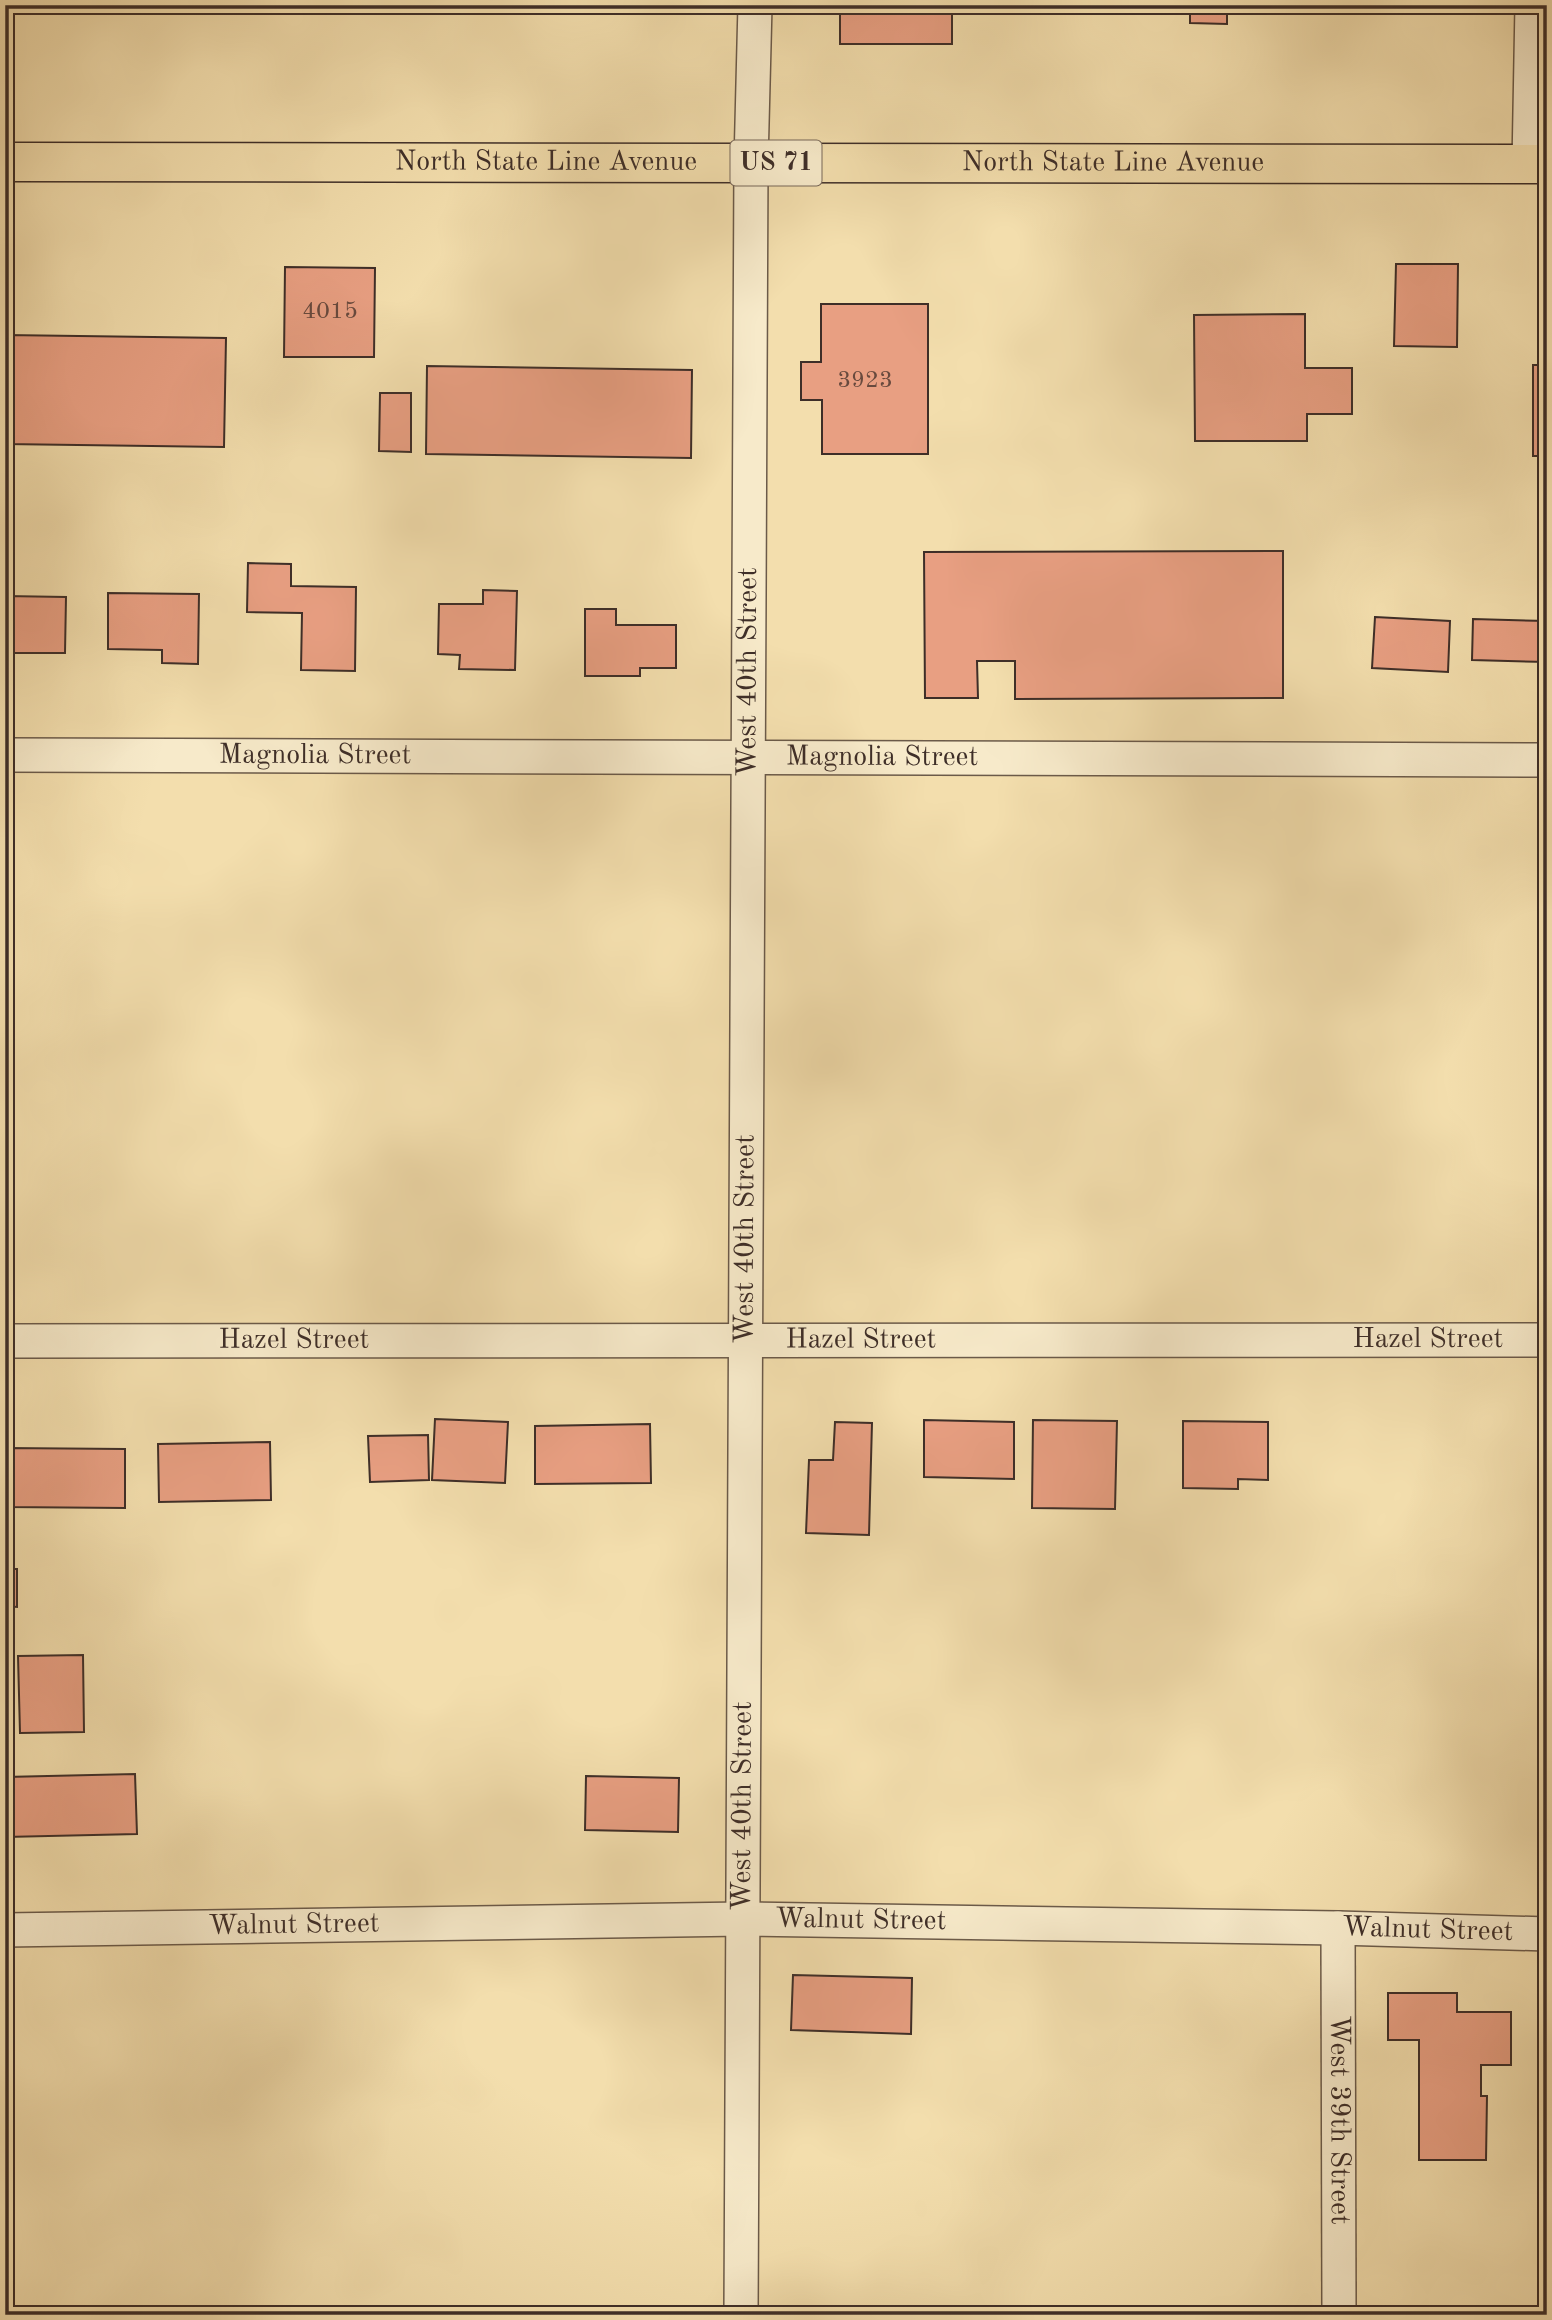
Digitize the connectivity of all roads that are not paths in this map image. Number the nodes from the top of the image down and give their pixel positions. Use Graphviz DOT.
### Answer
graph roads {
  1 [pos="755,5"];
  2 [pos="1532,5"];
  3 [pos="5,163"];
  4 [pos="751,163"];
  5 [pos="1538,163"];
  6 [pos="5,755"];
  7 [pos="748,758"];
  8 [pos="1547,760"];
  9 [pos="1547,1339"];
  10 [pos="746,1340"];
  11 [pos="5,1341"];
  12 [pos="743,1919"];
  13 [pos="1338,1928"];
  14 [pos="5,1930"];
  15 [pos="1547,1934"];
  16 [pos="741,2315"];
  17 [pos="1339,2315"];
  1 -- 4 [label="street, West 40th Street"];
  2 -- 5 [label="street"];
  3 -- 4 [label="main road, North State Line Avenue / US 71"];
  4 -- 5 [label="main road, North State Line Avenue / US 71"];
  4 -- 7 [label="street, West 40th Street"];
  6 -- 7 [label="street, Magnolia Street"];
  7 -- 8 [label="street, Magnolia Street"];
  7 -- 10 [label="street, West 40th Street"];
  9 -- 10 [label="street, Hazel Street"];
  10 -- 11 [label="street, Hazel Street"];
  10 -- 12 [label="street, West 40th Street"];
  12 -- 13 [label="street, Walnut Street"];
  12 -- 14 [label="street, Walnut Street"];
  12 -- 16 [label="street, West 40th Street"];
  13 -- 15 [label="street, Walnut Street"];
  13 -- 17 [label="street, West 39th Street"];
}
